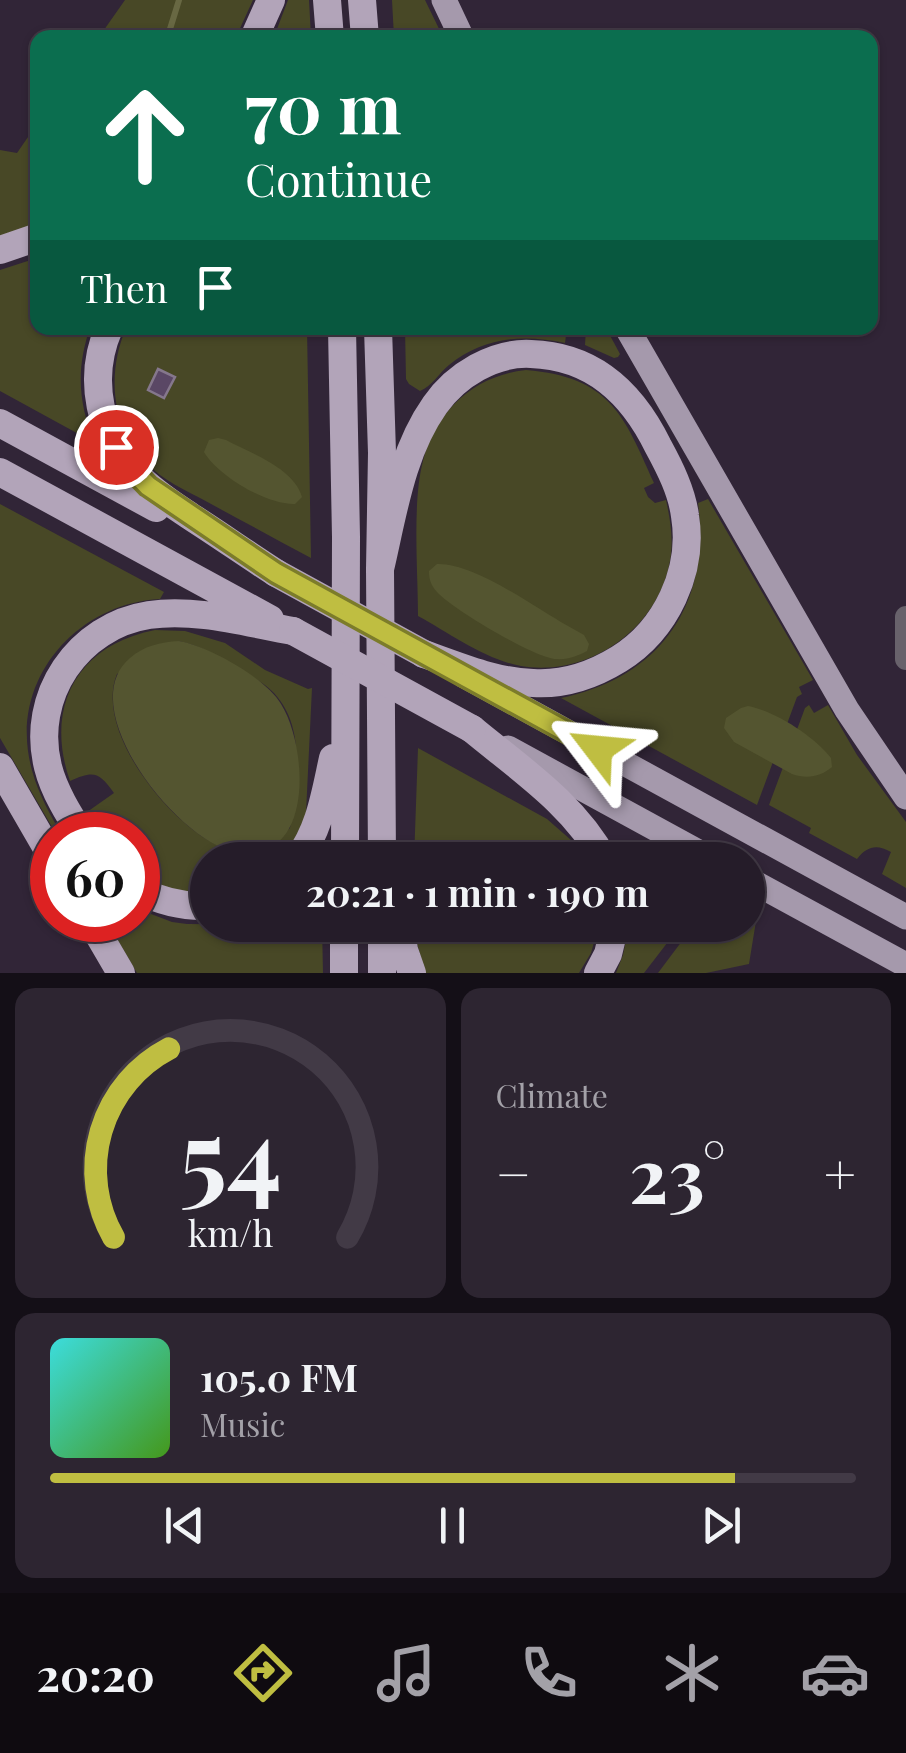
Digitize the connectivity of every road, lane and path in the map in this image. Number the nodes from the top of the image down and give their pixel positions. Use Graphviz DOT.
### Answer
graph roads {
  1 [pos="271,0"];
  2 [pos="327,0"];
  3 [pos="362,0"];
  4 [pos="444,0"];
  5 [pos="258,30"];
  6 [pos="329,30"];
  7 [pos="364,30"];
  8 [pos="458,30"];
  9 [pos="30,241"];
  10 [pos="0,250"];
  11 [pos="107,335"];
  12 [pos="323,335"];
  13 [pos="342,335"];
  14 [pos="378,335"];
  15 [pos="631,335"];
  16 [pos="0,422"];
  17 [pos="0,472"];
  18 [pos="346,537"];
  19 [pos="380,569"];
  20 [pos="276,573"];
  21 [pos="293,632"];
  22 [pos="424,654"];
  23 [pos="345,703"];
  24 [pos="472,729"];
  25 [pos="0,767"];
  26 [pos="906,796"];
  27 [pos="382,806"];
  28 [pos="70,812"];
  29 [pos="30,818"];
  30 [pos="309,842"];
  31 [pos="345,842"];
  32 [pos="382,842"];
  33 [pos="387,842"];
  34 [pos="591,842"];
  35 [pos="681,842"];
  36 [pos="765,887"];
  37 [pos="160,900"];
  38 [pos="190,905"];
  39 [pos="906,917"];
  40 [pos="103,942"];
  41 [pos="344,942"];
  42 [pos="382,942"];
  43 [pos="403,942"];
  44 [pos="611,942"];
  45 [pos="906,964"];
  46 [pos="121,973"];
  47 [pos="344,973"];
  48 [pos="382,973"];
  49 [pos="412,973"];
  50 [pos="598,973"];
  1 -- 5 [label="highway"];
  2 -- 6 [label="highway"];
  3 -- 7 [label="highway"];
  4 -- 8 [label="main road"];
  9 -- 10 [label="highway"];
  11 -- 20 [label="highway"];
  12 -- 18 [label="highway"];
  13 -- 18 [label="highway"];
  14 -- 19 [label="highway"];
  15 -- 26 [label="main road"];
  16 -- 20 [label="highway"];
  17 -- 21 [label="highway"];
  18 -- 23 [label="highway"];
  19 -- 22 [label="highway"];
  19 -- 27 [label="highway"];
  20 -- 22 [label="highway, bridge"];
  21 -- 24 [label="highway, bridge"];
  21 -- 28 [label="highway"];
  22 -- 39 [label="main road"];
  23 -- 30 [label="highway"];
  23 -- 31 [label="highway"];
  24 -- 34 [label="highway"];
  24 -- 35 [label="main road"];
  25 -- 29 [label="highway"];
  27 -- 32 [label="highway"];
  27 -- 33 [label="highway"];
  36 -- 45 [label="main road"];
  37 -- 38 [label="highway"];
  40 -- 46 [label="highway"];
  41 -- 47 [label="highway"];
  42 -- 48 [label="highway"];
  43 -- 49 [label="highway"];
  44 -- 50 [label="highway"];
}
